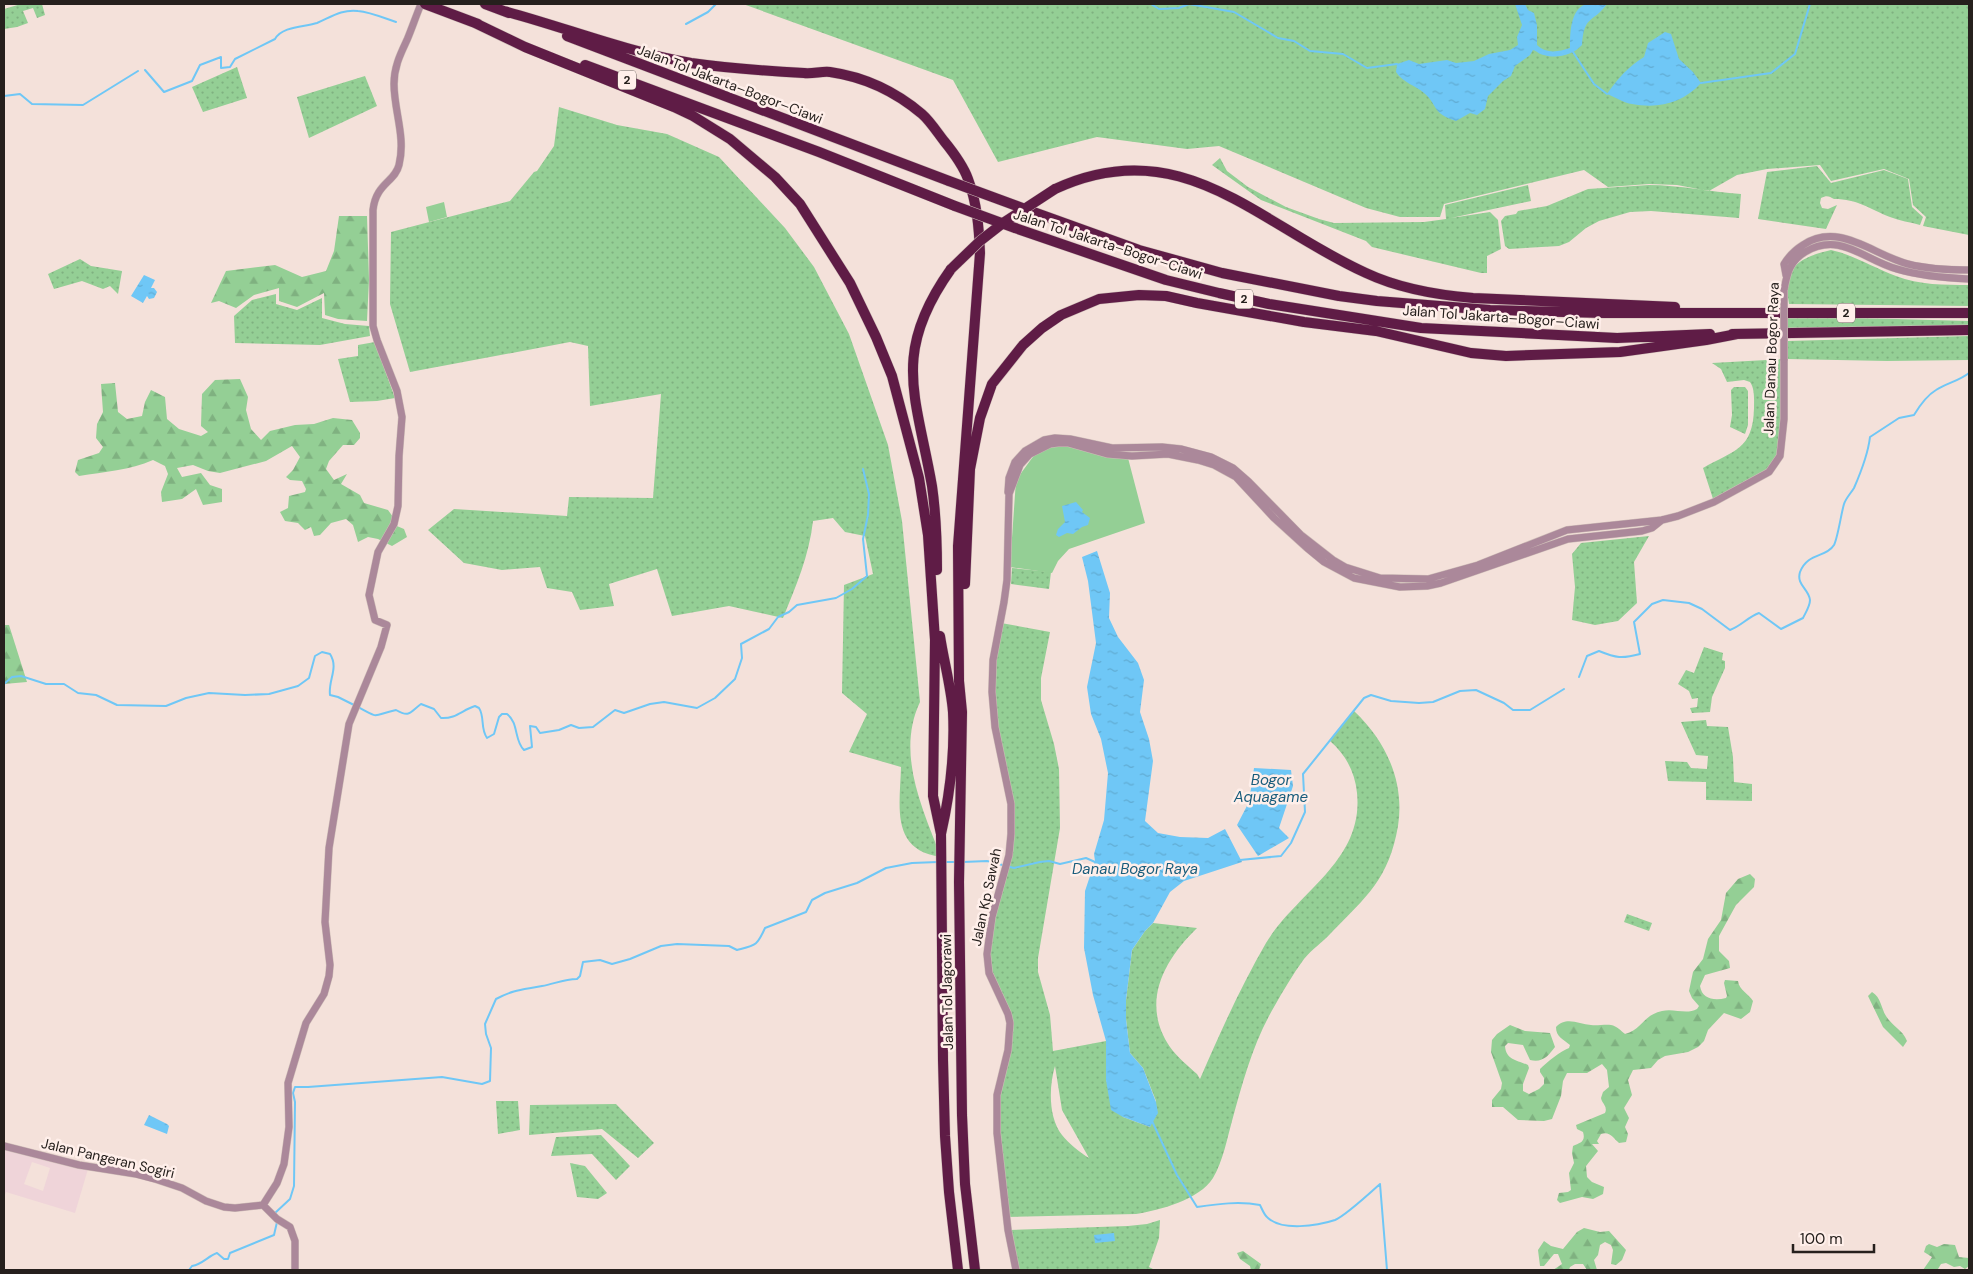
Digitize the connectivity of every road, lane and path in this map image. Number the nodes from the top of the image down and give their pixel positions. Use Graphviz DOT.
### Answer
graph roads {
  1 [pos="421,4"];
  2 [pos="425,4"];
  3 [pos="485,4"];
  4 [pos="504,11"];
  5 [pos="473,22"];
  6 [pos="1969,270"];
  7 [pos="1786,276"];
  8 [pos="1969,278"];
  9 [pos="1722,313"];
  10 [pos="1969,313"];
  11 [pos="1969,330"];
  12 [pos="1737,334"];
  13 [pos="1010,494"];
  14 [pos="962,712"];
  15 [pos="942,834"];
  16 [pos="4,1146"];
  17 [pos="263,1205"];
  18 [pos="294,1270"];
  19 [pos="958,1270"];
  20 [pos="975,1270"];
  21 [pos="1016,1270"];
  1 -- 17 [label="street"];
  2 -- 5 [label="highway, Jalan Tol Jakarta–Bogor–Ciawi / 2"];
  3 -- 4 [label="highway, Jalan Tol Jakarta–Bogor–Ciawi / 2"];
  4 -- 9 [label="highway, Jalan Tol Jakarta–Bogor–Ciawi / 2, bridge"];
  4 -- 14 [label="highway"];
  5 -- 12 [label="highway, Jalan Tol Jakarta–Bogor–Ciawi / 2, bridge"];
  5 -- 15 [label="highway"];
  6 -- 7 [label="street, Jalan Danau Bogor Raya"];
  7 -- 8 [label="street, Jalan Danau Bogor Raya"];
  7 -- 13 [label="street, Jalan Danau Bogor Raya, bridge"];
  9 -- 10 [label="highway, Jalan Tol Jakarta–Bogor–Ciawi / 2"];
  9 -- 15 [label="highway, bridge"];
  11 -- 12 [label="highway, Jalan Tol Jakarta–Bogor–Ciawi / 2"];
  12 -- 14 [label="highway"];
  13 -- 21 [label="street, Jalan Kp Sawah"];
  14 -- 20 [label="highway, Jalan Tol Jagorawi"];
  15 -- 19 [label="highway, Jalan Tol Jagorawi"];
  16 -- 17 [label="street, Jalan Pangeran Sogiri"];
  17 -- 18 [label="street"];
}
